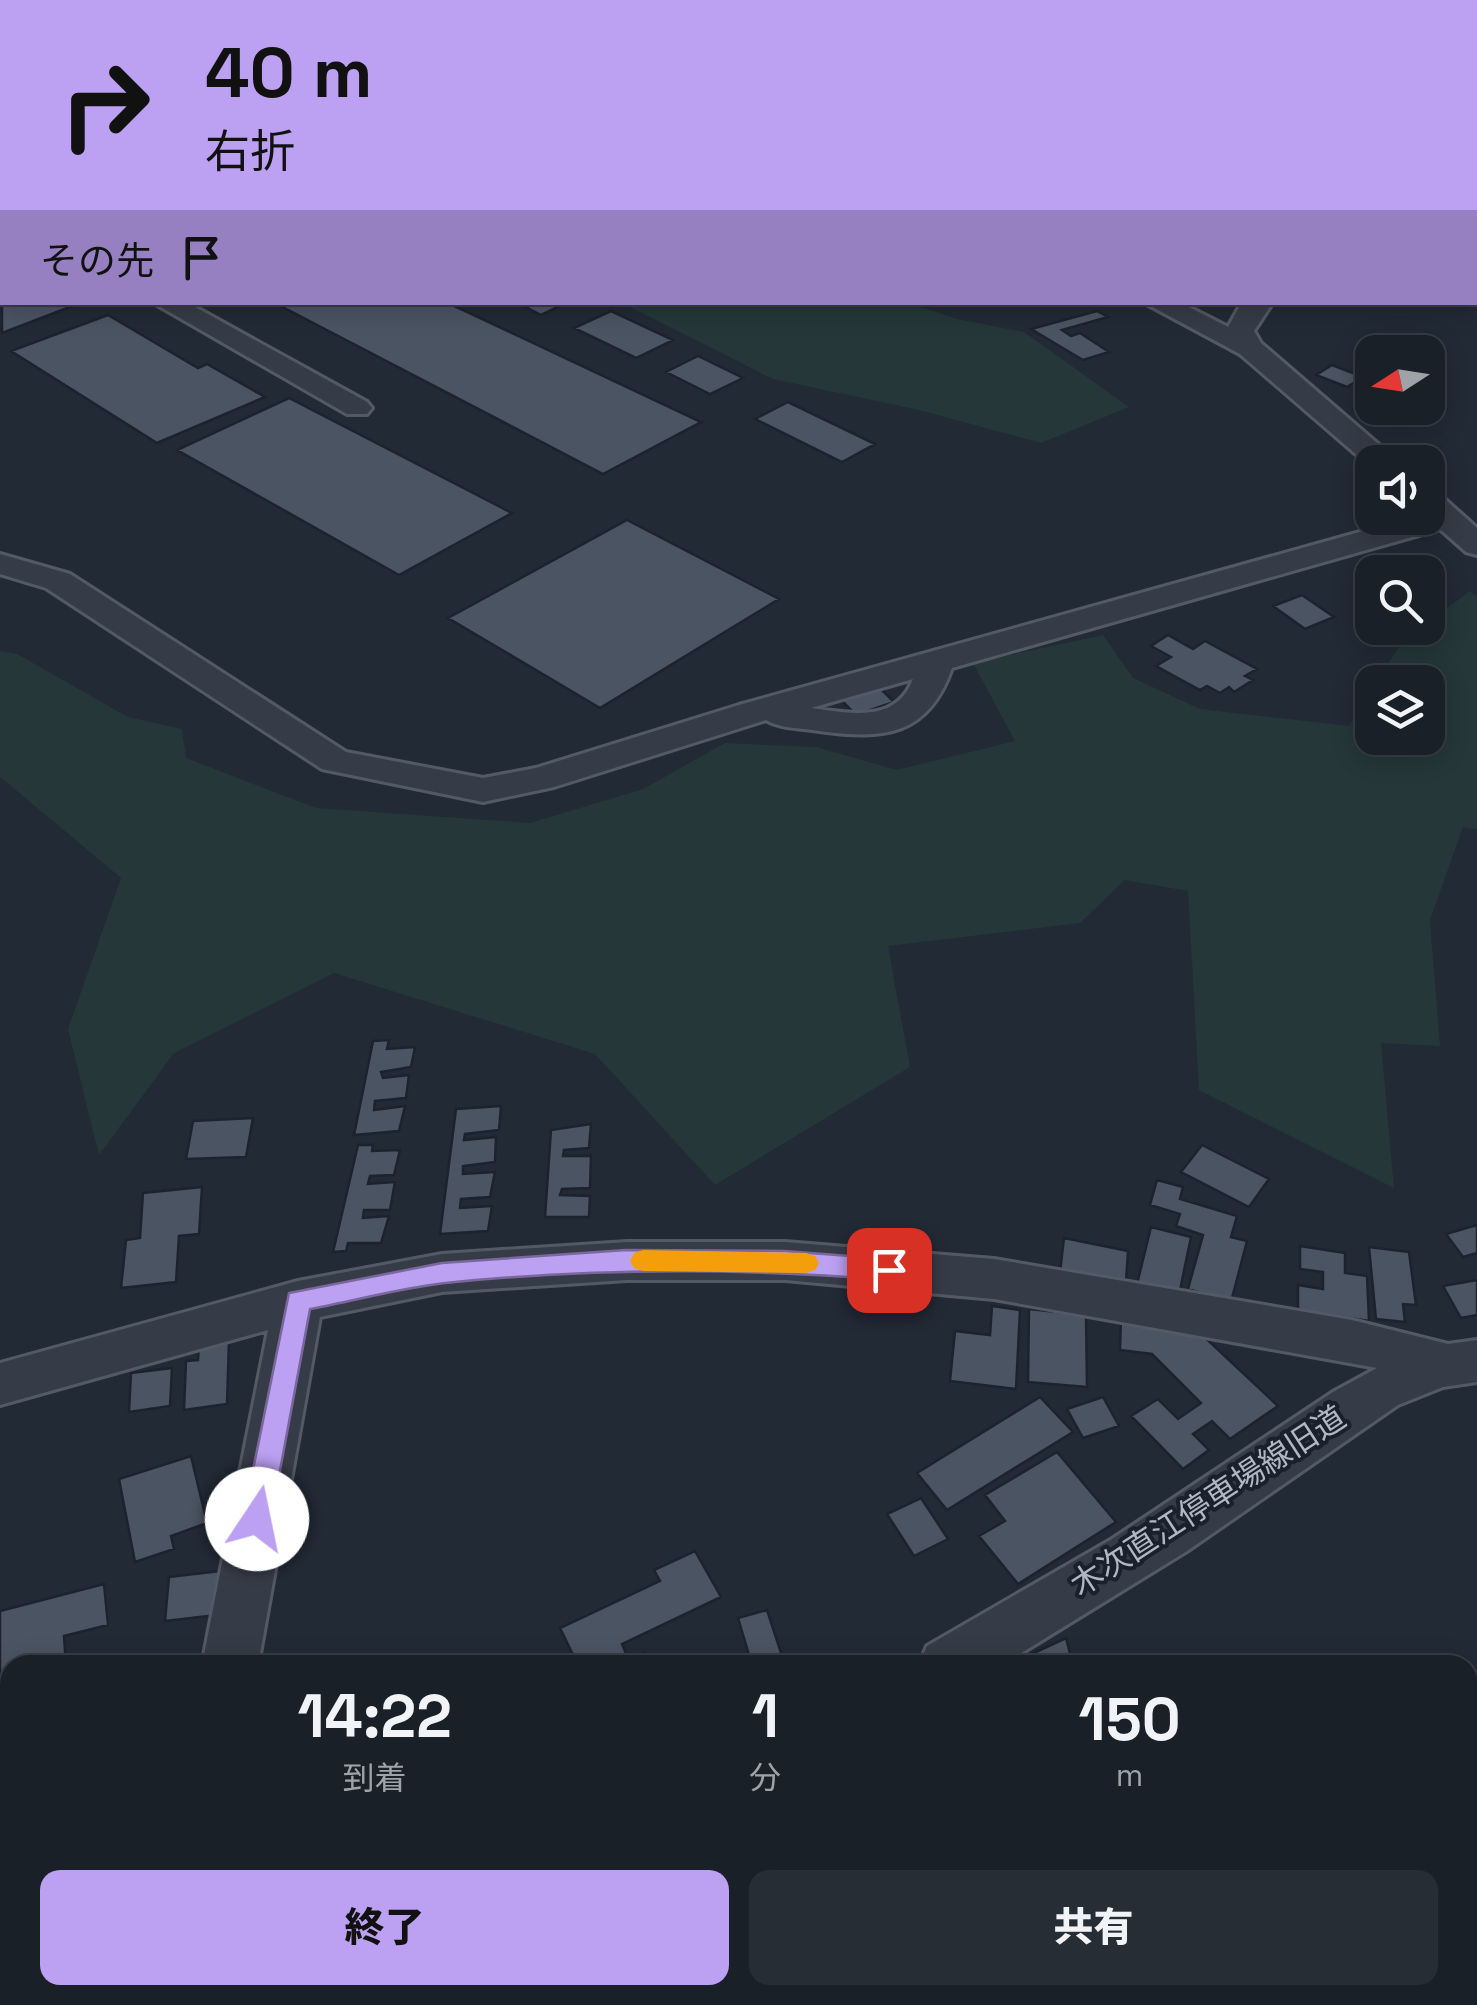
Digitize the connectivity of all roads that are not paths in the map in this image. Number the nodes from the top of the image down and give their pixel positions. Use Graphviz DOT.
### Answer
graph roads {
  1 [pos="170,305"];
  2 [pos="1162,305"];
  3 [pos="1256,305"];
  4 [pos="1250,348"];
  5 [pos="358,408"];
  6 [pos="1364,445"];
  7 [pos="1445,516"];
  8 [pos="1355,534"];
  9 [pos="1477,545"];
  10 [pos="0,564"];
  11 [pos="298,1301"];
  12 [pos="1460,1362"];
  13 [pos="0,1384"];
  14 [pos="232,1655"];
  15 [pos="963,1655"];
  1 -- 5 [label="street"];
  2 -- 4 [label="street"];
  3 -- 4 [label="street"];
  4 -- 6 [label="street"];
  7 -- 9 [label="street"];
  8 -- 10 [label="street"];
  11 -- 12 [label="street"];
  11 -- 13 [label="street"];
  11 -- 14 [label="street"];
  12 -- 15 [label="street, 木次直江停車場線旧道"];
}
